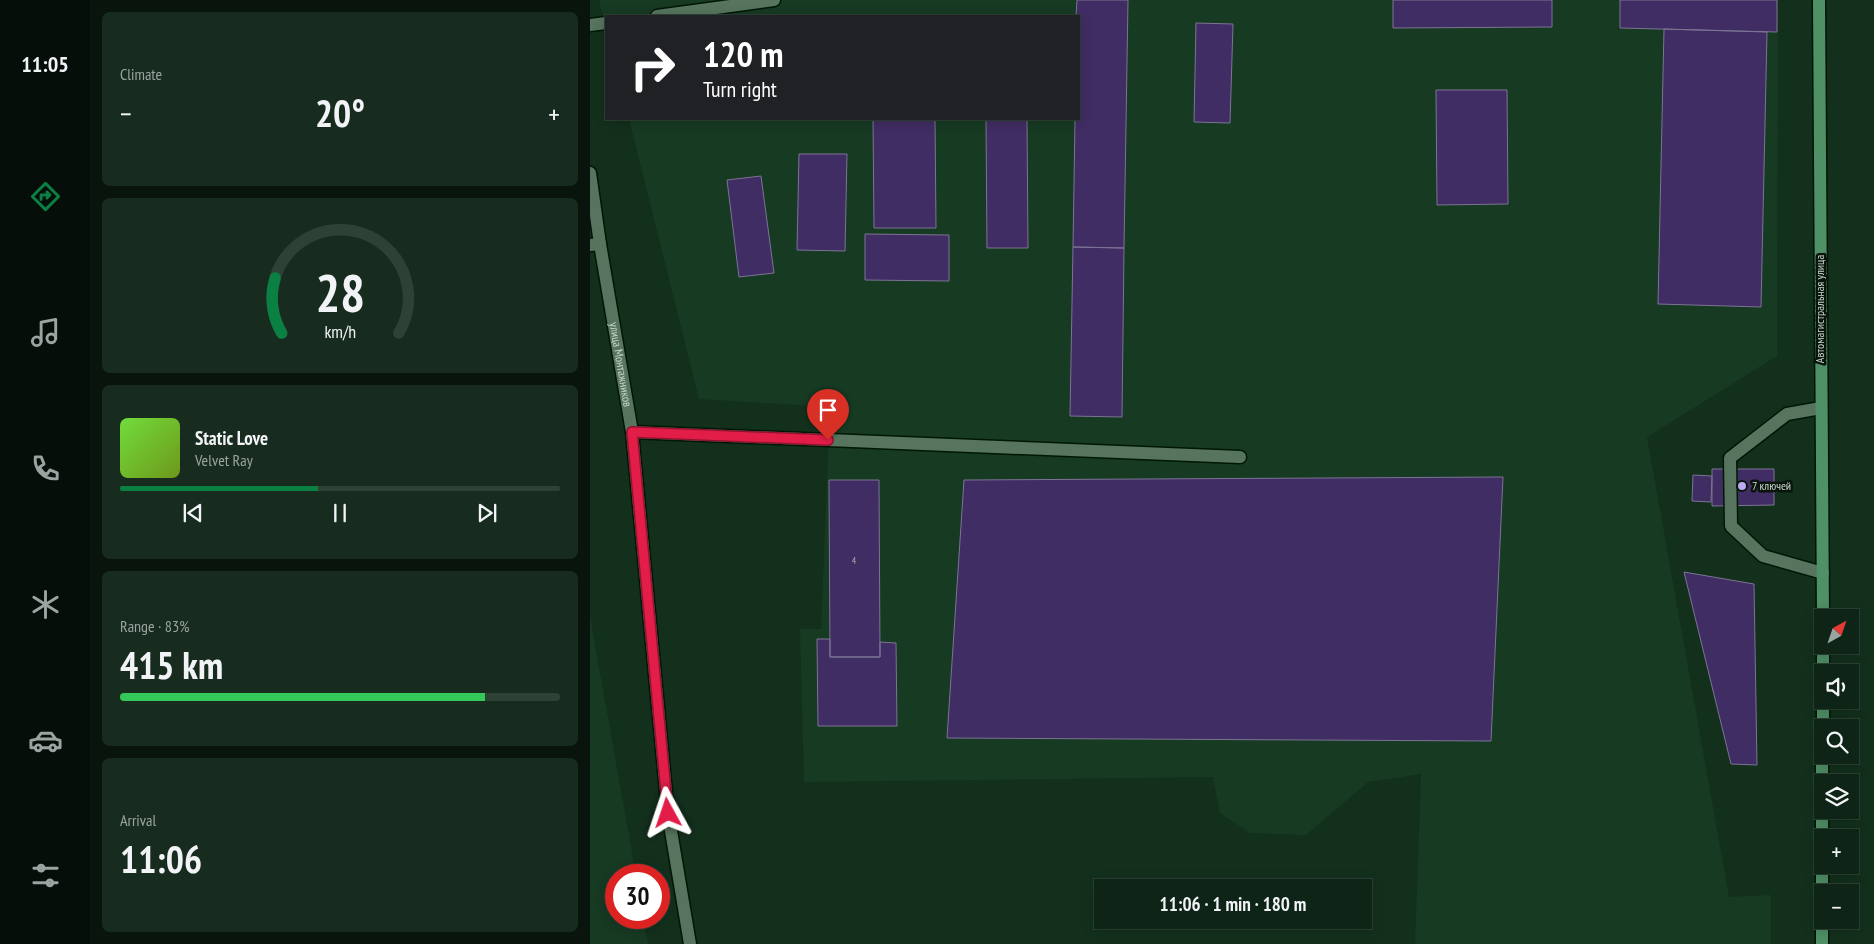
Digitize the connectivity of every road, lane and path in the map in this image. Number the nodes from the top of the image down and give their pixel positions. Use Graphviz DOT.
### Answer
graph roads {
  1 [pos="774,0"];
  2 [pos="1819,0"];
  3 [pos="664,15"];
  4 [pos="605,23"];
  5 [pos="590,26"];
  6 [pos="590,173"];
  7 [pos="595,245"];
  8 [pos="1820,408"];
  9 [pos="632,432"];
  10 [pos="1240,458"];
  11 [pos="1823,573"];
  12 [pos="1823,609"];
  13 [pos="1822,764"];
  14 [pos="690,944"];
  15 [pos="1822,944"];
  1 -- 3 [label="street"];
  2 -- 8 [label="main road, Автомагистральная улица"];
  4 -- 5 [label="street"];
  6 -- 7 [label="street, улица Монтажников"];
  7 -- 9 [label="street, улица Монтажников"];
  8 -- 11 [label="main road, Автомагистральная улица"];
  8 -- 11 [label="street"];
  9 -- 10 [label="street"];
  9 -- 14 [label="street, улица Монтажников"];
  11 -- 12 [label="main road, Автомагистральная улица"];
  13 -- 15 [label="main road"];
}
